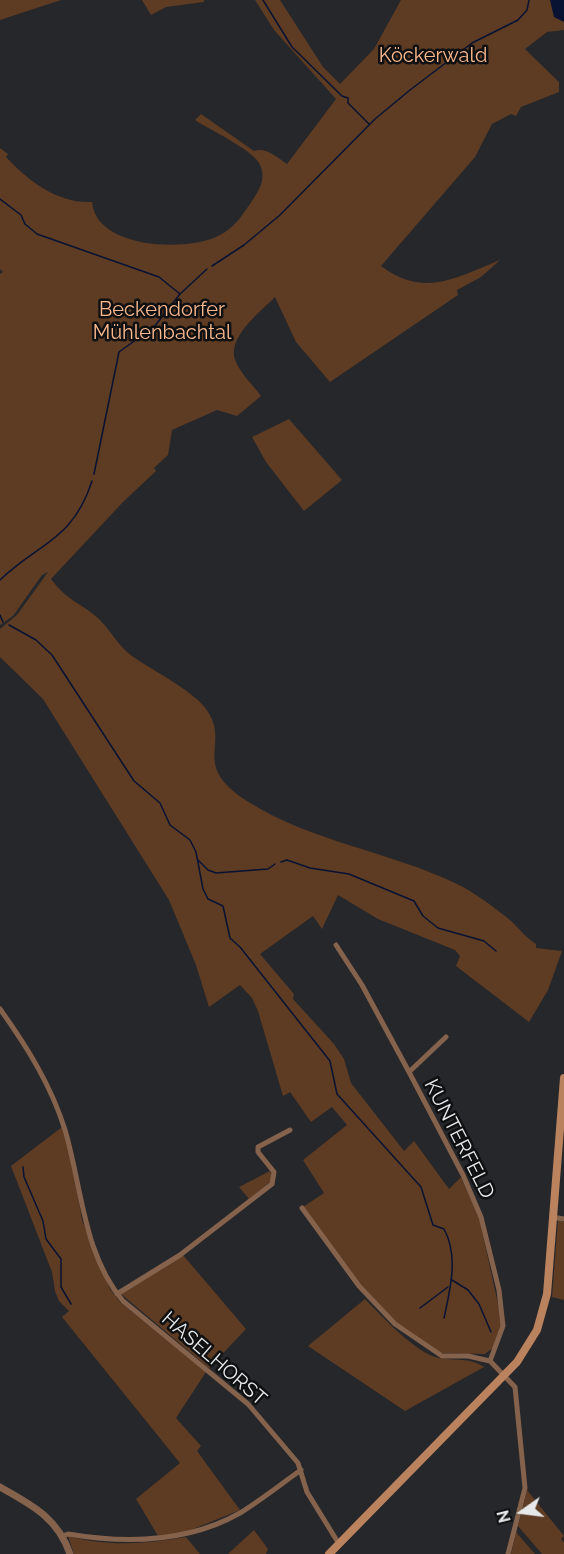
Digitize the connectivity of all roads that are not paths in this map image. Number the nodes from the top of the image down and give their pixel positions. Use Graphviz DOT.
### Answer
graph roads {
  1 [pos="336,945"];
  2 [pos="0,1009"];
  3 [pos="446,1037"];
  4 [pos="409,1072"];
  5 [pos="564,1077"];
  6 [pos="290,1130"];
  7 [pos="302,1208"];
  8 [pos="552,1217"];
  9 [pos="564,1220"];
  10 [pos="117,1294"];
  11 [pos="490,1361"];
  12 [pos="504,1376"];
  13 [pos="301,1470"];
  14 [pos="0,1487"];
  15 [pos="63,1536"];
  16 [pos="339,1544"];
  17 [pos="70,1554"];
  18 [pos="329,1554"];
  19 [pos="508,1554"];
  1 -- 4 [label="street, KUNTERFELD"];
  2 -- 10 [label="street, HASELHORST"];
  3 -- 4 [label="street"];
  4 -- 11 [label="street, KUNTERFELD"];
  5 -- 8 [label="main road"];
  6 -- 10 [label="street"];
  7 -- 11 [label="street"];
  8 -- 9 [label="street"];
  8 -- 12 [label="main road"];
  10 -- 13 [label="street, HASELHORST"];
  11 -- 12 [label="street"];
  12 -- 16 [label="main road"];
  12 -- 19 [label="street"];
  13 -- 15 [label="street"];
  13 -- 16 [label="street, HASELHORST"];
  14 -- 15 [label="street"];
  15 -- 17 [label="street"];
  16 -- 18 [label="main road"];
}
